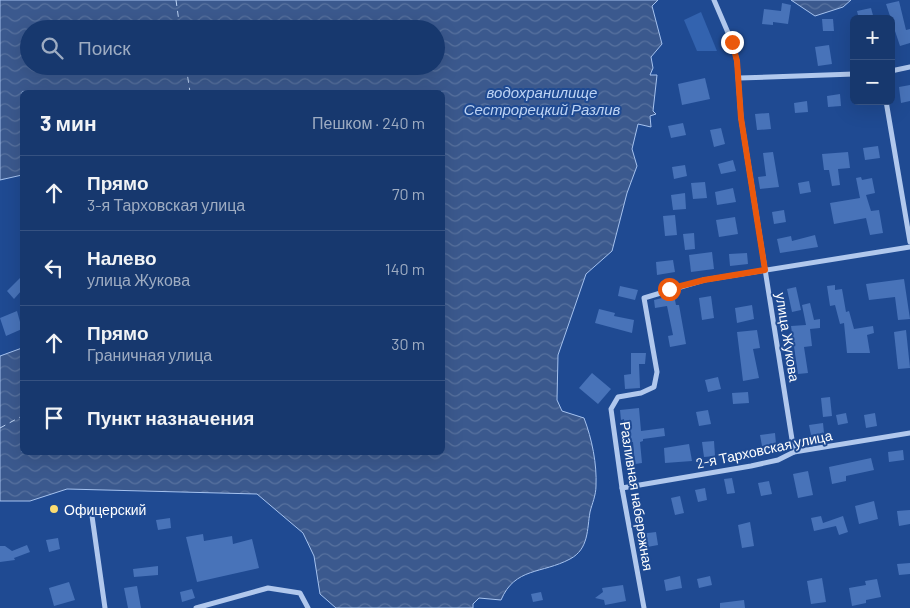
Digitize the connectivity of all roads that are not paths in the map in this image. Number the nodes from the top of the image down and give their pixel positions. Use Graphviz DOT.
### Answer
graph roads {
  1 [pos="714,0"];
  2 [pos="910,67"];
  3 [pos="895,70"];
  4 [pos="850,74"];
  5 [pos="739,78"];
  6 [pos="887,105"];
  7 [pos="910,242"];
  8 [pos="910,247"];
  9 [pos="765,270"];
  10 [pos="910,432"];
  11 [pos="794,452"];
  12 [pos="622,488"];
  13 [pos="91,509"];
  14 [pos="105,608"];
  15 [pos="196,608"];
  16 [pos="308,608"];
  17 [pos="644,608"];
  1 -- 5 [label="street, улица Жукова"];
  2 -- 3 [label="street"];
  4 -- 5 [label="street"];
  5 -- 9 [label="street, улица Жукова"];
  6 -- 7 [label="street"];
  8 -- 9 [label="street"];
  9 -- 11 [label="street, улица Жукова"];
  9 -- 12 [label="street, Разливная набережная"];
  10 -- 11 [label="street, 2-я Тарховская улица"];
  11 -- 12 [label="street, 2-я Тарховская улица"];
  12 -- 17 [label="street, Разливная набережная"];
  13 -- 14 [label="street"];
  15 -- 16 [label="street"];
}
